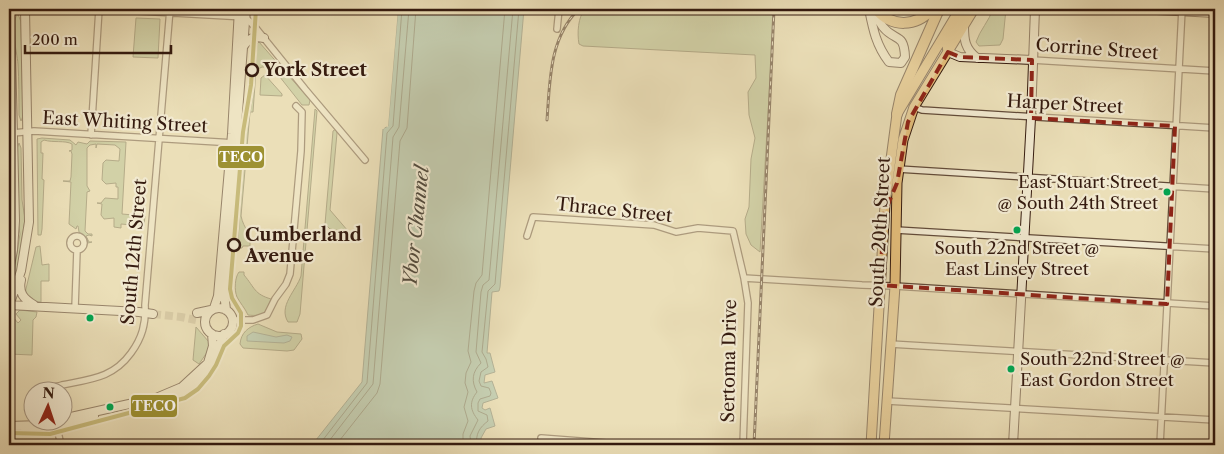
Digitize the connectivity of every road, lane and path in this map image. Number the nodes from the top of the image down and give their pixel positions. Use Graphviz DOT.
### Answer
graph roads {
  1 [pos="10,9"];
  2 [pos="25,9"];
  3 [pos="100,9"];
  4 [pos="559,9"];
  5 [pos="869,9"];
  6 [pos="875,9"];
  7 [pos="932,9"];
  8 [pos="939,9"];
  9 [pos="960,9"];
  10 [pos="966,9"];
  11 [pos="974,9"];
  12 [pos="1035,9"];
  13 [pos="1137,9"];
  14 [pos="1182,10"];
  15 [pos="169,11"];
  16 [pos="242,13"];
  17 [pos="1215,14"];
  18 [pos="964,26"];
  19 [pos="556,29"];
  20 [pos="264,38"];
  21 [pos="243,47"];
  22 [pos="948,52"];
  23 [pos="977,58"];
  24 [pos="1032,60"];
  25 [pos="1178,69"];
  26 [pos="1215,71"];
  27 [pos="296,106"];
  28 [pos="914,107"];
  29 [pos="897,114"];
  30 [pos="1031,118"];
  31 [pos="1175,126"];
  32 [pos="1215,128"];
  33 [pos="27,131"];
  34 [pos="12,133"];
  35 [pos="91,135"];
  36 [pos="159,139"];
  37 [pos="234,143"];
  38 [pos="365,160"];
  39 [pos="898,170"];
  40 [pos="1027,177"];
  41 [pos="897,183"];
  42 [pos="1172,186"];
  43 [pos="1215,189"];
  44 [pos="884,214"];
  45 [pos="896,230"];
  46 [pos="526,236"];
  47 [pos="1024,238"];
  48 [pos="1170,246"];
  49 [pos="1215,249"];
  50 [pos="77,250"];
  51 [pos="9,270"];
  52 [pos="21,271"];
  53 [pos="744,278"];
  54 [pos="880,285"];
  55 [pos="895,286"];
  56 [pos="1021,295"];
  57 [pos="1167,304"];
  58 [pos="9,305"];
  59 [pos="37,306"];
  60 [pos="1215,306"];
  61 [pos="75,308"];
  62 [pos="213,309"];
  63 [pos="226,310"];
  64 [pos="149,313"];
  65 [pos="232,320"];
  66 [pos="205,325"];
  67 [pos="212,334"];
  68 [pos="224,334"];
  69 [pos="890,344"];
  70 [pos="1018,352"];
  71 [pos="1164,361"];
  72 [pos="1215,363"];
  73 [pos="72,384"];
  74 [pos="160,397"];
  75 [pos="887,401"];
  76 [pos="1015,408"];
  77 [pos="103,411"];
  78 [pos="85,413"];
  79 [pos="72,416"];
  80 [pos="1162,417"];
  81 [pos="72,419"];
  82 [pos="72,420"];
  83 [pos="1215,420"];
  84 [pos="9,426"];
  85 [pos="22,426"];
  86 [pos="58,432"];
  87 [pos="541,438"];
  88 [pos="61,445"];
  89 [pos="632,445"];
  90 [pos="743,445"];
  91 [pos="871,445"];
  92 [pos="884,445"];
  93 [pos="1013,445"];
  94 [pos="1160,445"];
  1 -- 34 [label="main road"];
  2 -- 33 [label="main road"];
  3 -- 15 [label="street"];
  3 -- 35 [label="street"];
  4 -- 19 [label="street"];
  5 -- 6 [label="main road"];
  6 -- 7 [label="highway"];
  8 -- 29 [label="highway"];
  9 -- 29 [label="main road, South 20th Street"];
  10 -- 22 [label="main road"];
  11 -- 18 [label="main road, South 20th Street"];
  12 -- 24 [label="main road"];
  13 -- 14 [label="main road"];
  14 -- 17 [label="main road"];
  14 -- 25 [label="street"];
  15 -- 16 [label="street"];
  15 -- 36 [label="street, South 12th Street"];
  16 -- 20 [label="street"];
  16 -- 21 [label="main road"];
  16 -- 37 [label="main road"];
  18 -- 22 [label="main road, South 20th Street"];
  18 -- 23 [label="main road"];
  20 -- 21 [label="main road"];
  20 -- 38 [label="street"];
  21 -- 37 [label="main road"];
  22 -- 23 [label="main road, Corrine Street"];
  22 -- 28 [label="main road, South 20th Street"];
  23 -- 24 [label="main road, Corrine Street"];
  24 -- 25 [label="street, Corrine Street"];
  24 -- 30 [label="main road"];
  25 -- 26 [label="street, Corrine Street"];
  25 -- 31 [label="street"];
  27 -- 65 [label="street"];
  28 -- 30 [label="street, Harper Street"];
  28 -- 39 [label="main road, South 20th Street"];
  29 -- 44 [label="main road, South 20th Street"];
  30 -- 31 [label="street, Harper Street"];
  30 -- 40 [label="main road"];
  31 -- 32 [label="street, Harper Street"];
  31 -- 42 [label="street"];
  33 -- 34 [label="street, East Whiting Street"];
  33 -- 35 [label="street, East Whiting Street"];
  33 -- 52 [label="main road"];
  34 -- 51 [label="main road"];
  35 -- 36 [label="street, East Whiting Street"];
  36 -- 37 [label="street, East Whiting Street"];
  36 -- 64 [label="street, South 12th Street"];
  37 -- 62 [label="main road"];
  37 -- 63 [label="main road"];
  39 -- 40 [label="street"];
  39 -- 41 [label="main road, South 20th Street"];
  40 -- 42 [label="street"];
  40 -- 47 [label="main road"];
  41 -- 44 [label="main road"];
  41 -- 45 [label="main road, South 20th Street"];
  42 -- 43 [label="street"];
  42 -- 48 [label="street"];
  44 -- 54 [label="main road, South 20th Street"];
  45 -- 47 [label="street"];
  45 -- 55 [label="main road, South 20th Street"];
  46 -- 53 [label="street, Thrace Street"];
  47 -- 48 [label="street"];
  47 -- 56 [label="main road"];
  48 -- 49 [label="street"];
  48 -- 57 [label="street"];
  50 -- 61 [label="street"];
  52 -- 58 [label="main road"];
  52 -- 59 [label="main road"];
  53 -- 54 [label="street"];
  53 -- 90 [label="street, Sertoma Drive"];
  54 -- 55 [label="street"];
  54 -- 91 [label="main road, South 20th Street"];
  55 -- 56 [label="street"];
  55 -- 69 [label="main road, South 20th Street"];
  56 -- 57 [label="street"];
  56 -- 70 [label="main road"];
  57 -- 60 [label="street"];
  57 -- 71 [label="street"];
  58 -- 59 [label="main road"];
  59 -- 61 [label="main road"];
  61 -- 64 [label="main road"];
  62 -- 63 [label="main road"];
  62 -- 66 [label="main road"];
  62 -- 66 [label="main road"];
  63 -- 65 [label="main road"];
  64 -- 73 [label="street, South 12th Street"];
  65 -- 68 [label="main road"];
  66 -- 67 [label="main road"];
  67 -- 68 [label="main road"];
  67 -- 74 [label="main road"];
  68 -- 74 [label="main road"];
  69 -- 70 [label="street"];
  69 -- 75 [label="main road, South 20th Street"];
  70 -- 71 [label="street"];
  70 -- 76 [label="main road"];
  71 -- 72 [label="street"];
  71 -- 80 [label="street"];
  74 -- 77 [label="main road"];
  75 -- 76 [label="street"];
  75 -- 92 [label="main road, South 20th Street"];
  76 -- 80 [label="street"];
  76 -- 93 [label="main road"];
  77 -- 78 [label="main road"];
  77 -- 82 [label="main road"];
  78 -- 79 [label="main road"];
  78 -- 81 [label="main road"];
  80 -- 83 [label="street"];
  80 -- 94 [label="street"];
  84 -- 85 [label="main road"];
  86 -- 88 [label="street"];
  87 -- 89 [label="street"];
}
